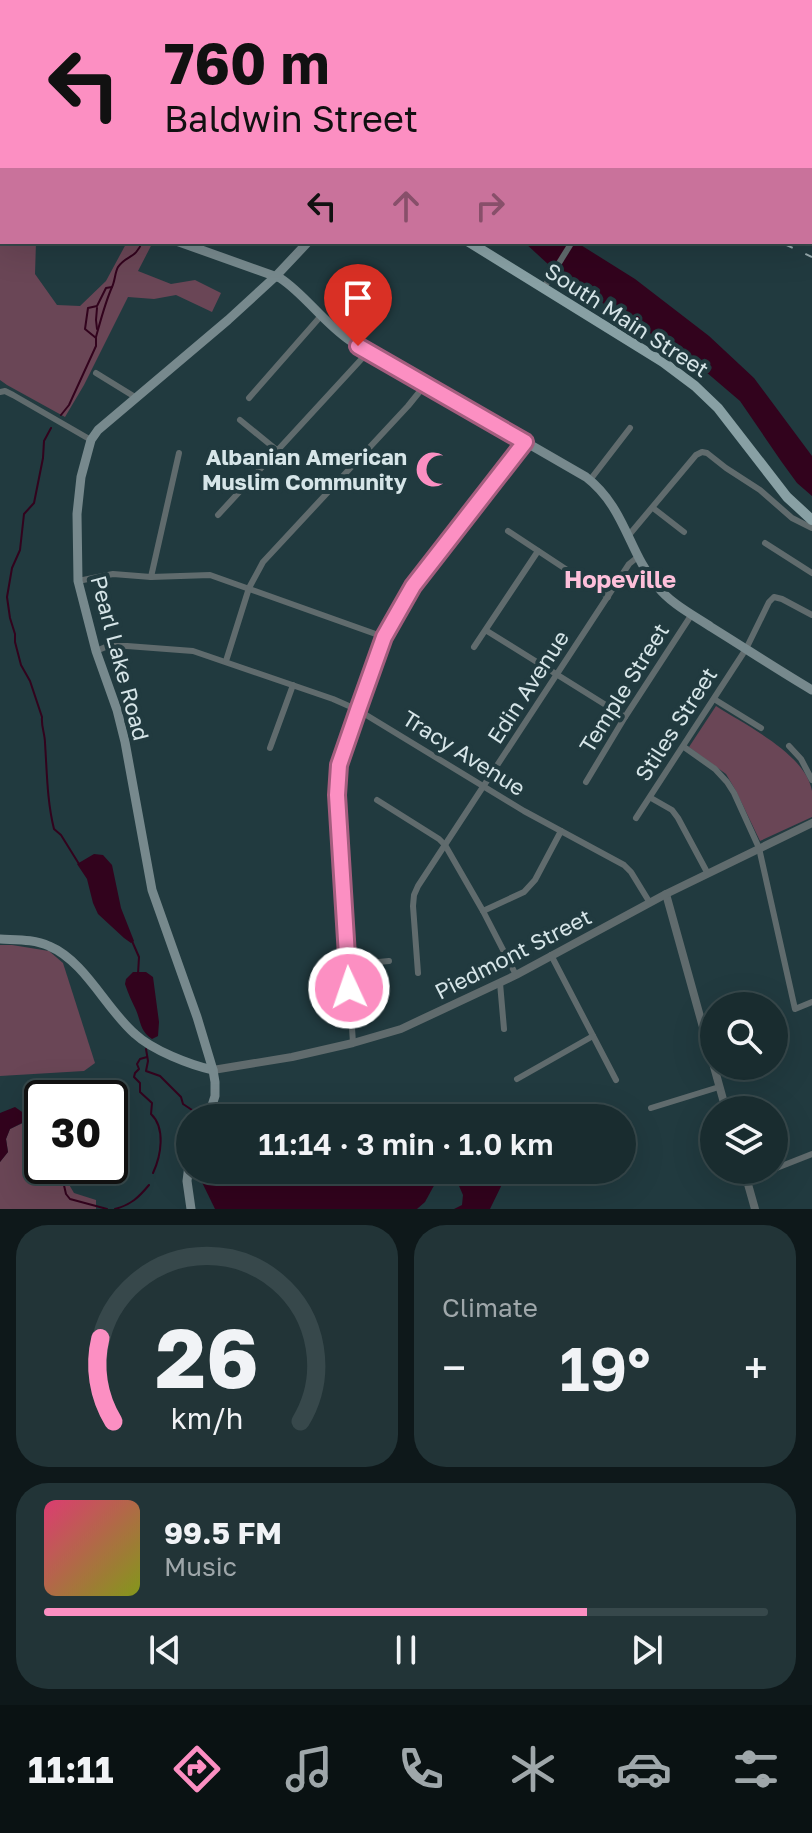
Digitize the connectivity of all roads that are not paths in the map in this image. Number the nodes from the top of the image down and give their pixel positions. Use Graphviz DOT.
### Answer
graph roads {
  1 [pos="185,244"];
  2 [pos="306,244"];
  3 [pos="472,244"];
  4 [pos="571,244"];
  5 [pos="276,276"];
  6 [pos="543,289"];
  7 [pos="320,317"];
  8 [pos="368,352"];
  9 [pos="96,373"];
  10 [pos="425,385"];
  11 [pos="0,392"];
  12 [pos="135,397"];
  13 [pos="249,398"];
  14 [pos="240,420"];
  15 [pos="630,428"];
  16 [pos="91,440"];
  17 [pos="525,442"];
  18 [pos="278,451"];
  19 [pos="179,453"];
  20 [pos="590,480"];
  21 [pos="653,508"];
  22 [pos="218,515"];
  23 [pos="812,520"];
  24 [pos="812,528"];
  25 [pos="508,531"];
  26 [pos="684,532"];
  27 [pos="629,535"];
  28 [pos="765,543"];
  29 [pos="538,551"];
  30 [pos="639,556"];
  31 [pos="812,573"];
  32 [pos="151,577"];
  33 [pos="78,581"];
  34 [pos="249,588"];
  35 [pos="608,597"];
  36 [pos="692,614"];
  37 [pos="812,615"];
  38 [pos="487,631"];
  39 [pos="384,637"];
  40 [pos="474,647"];
  41 [pos="746,649"];
  42 [pos="96,651"];
  43 [pos="226,661"];
  44 [pos="558,675"];
  45 [pos="293,685"];
  46 [pos="812,690"];
  47 [pos="714,699"];
  48 [pos="358,710"];
  49 [pos="625,717"];
  50 [pos="761,728"];
  51 [pos="789,746"];
  52 [pos="684,747"];
  53 [pos="270,748"];
  54 [pos="812,780"];
  55 [pos="586,782"];
  56 [pos="484,787"];
  57 [pos="651,798"];
  58 [pos="377,800"];
  59 [pos="636,818"];
  60 [pos="812,823"];
  61 [pos="561,831"];
  62 [pos="445,845"];
  63 [pos="759,848"];
  64 [pos="708,874"];
  65 [pos="666,894"];
  66 [pos="650,903"];
  67 [pos="483,911"];
  68 [pos="0,939"];
  69 [pos="551,955"];
  70 [pos="389,961"];
  71 [pos="347,965"];
  72 [pos="418,973"];
  73 [pos="516,975"];
  74 [pos="500,983"];
  75 [pos="812,1002"];
  76 [pos="504,1029"];
  77 [pos="593,1036"];
  78 [pos="353,1043"];
  79 [pos="213,1070"];
  80 [pos="517,1079"];
  81 [pos="616,1080"];
  82 [pos="719,1087"];
  83 [pos="722,1096"];
  84 [pos="212,1104"];
  85 [pos="651,1108"];
  86 [pos="812,1154"];
  87 [pos="788,1163"];
  88 [pos="187,1184"];
  89 [pos="748,1184"];
  90 [pos="191,1209"];
  91 [pos="755,1209"];
  1 -- 5 [label="main road"];
  2 -- 5 [label="main road, Pearl Lake Road"];
  3 -- 6 [label="main road, South Main Street"];
  4 -- 6 [label="street"];
  5 -- 7 [label="main road"];
  5 -- 12 [label="main road, Pearl Lake Road"];
  6 -- 23 [label="main road, South Main Street"];
  7 -- 8 [label="main road"];
  7 -- 13 [label="street"];
  8 -- 10 [label="main road"];
  8 -- 18 [label="street"];
  9 -- 12 [label="street"];
  10 -- 17 [label="main road"];
  10 -- 34 [label="street"];
  11 -- 16 [label="street"];
  12 -- 16 [label="main road, Pearl Lake Road"];
  14 -- 18 [label="street"];
  15 -- 20 [label="street"];
  16 -- 33 [label="main road, Pearl Lake Road"];
  17 -- 20 [label="main road"];
  17 -- 39 [label="street"];
  18 -- 22 [label="street"];
  19 -- 32 [label="street"];
  20 -- 27 [label="main road"];
  21 -- 24 [label="street"];
  21 -- 26 [label="street"];
  21 -- 27 [label="street"];
  25 -- 29 [label="street"];
  27 -- 30 [label="main road"];
  28 -- 31 [label="street"];
  29 -- 35 [label="street"];
  29 -- 38 [label="street"];
  30 -- 35 [label="street, Edin Avenue"];
  30 -- 36 [label="main road"];
  32 -- 33 [label="street"];
  32 -- 34 [label="street"];
  33 -- 42 [label="main road, Pearl Lake Road"];
  34 -- 39 [label="street"];
  34 -- 43 [label="street"];
  35 -- 44 [label="street, Edin Avenue"];
  36 -- 41 [label="main road"];
  36 -- 49 [label="street, Temple Street"];
  37 -- 41 [label="street, Stiles Street"];
  38 -- 40 [label="street"];
  38 -- 44 [label="street"];
  39 -- 48 [label="street"];
  41 -- 46 [label="main road"];
  41 -- 47 [label="street, Stiles Street"];
  42 -- 43 [label="street, Tracy Avenue"];
  42 -- 79 [label="main road, Pearl Lake Road"];
  43 -- 45 [label="street, Tracy Avenue"];
  44 -- 49 [label="street"];
  44 -- 56 [label="street, Edin Avenue"];
  45 -- 48 [label="street, Tracy Avenue"];
  45 -- 53 [label="street"];
  47 -- 50 [label="street"];
  47 -- 52 [label="street, Stiles Street"];
  48 -- 56 [label="street, Tracy Avenue"];
  48 -- 71 [label="street"];
  49 -- 55 [label="street, Temple Street"];
  51 -- 54 [label="street"];
  52 -- 57 [label="street, Stiles Street"];
  52 -- 63 [label="street"];
  56 -- 61 [label="street, Tracy Avenue"];
  56 -- 62 [label="street, Edin Avenue"];
  57 -- 59 [label="street, Stiles Street"];
  57 -- 64 [label="street"];
  58 -- 62 [label="street"];
  60 -- 63 [label="street, Piedmont Street"];
  61 -- 66 [label="street, Tracy Avenue"];
  61 -- 67 [label="street"];
  62 -- 67 [label="street"];
  62 -- 72 [label="street, Edin Avenue"];
  63 -- 64 [label="street, Piedmont Street"];
  63 -- 75 [label="street"];
  64 -- 65 [label="street, Piedmont Street"];
  65 -- 66 [label="street, Piedmont Street"];
  65 -- 82 [label="street"];
  66 -- 69 [label="street, Piedmont Street"];
  67 -- 73 [label="street"];
  68 -- 79 [label="main road"];
  69 -- 73 [label="street, Piedmont Street"];
  69 -- 77 [label="street"];
  70 -- 71 [label="street"];
  71 -- 78 [label="street"];
  73 -- 74 [label="street, Piedmont Street"];
  74 -- 76 [label="street"];
  74 -- 78 [label="street, Piedmont Street"];
  77 -- 80 [label="street"];
  77 -- 81 [label="street"];
  78 -- 79 [label="street, Piedmont Street"];
  79 -- 84 [label="main road, Pearl Lake Road"];
  82 -- 83 [label="street"];
  82 -- 85 [label="street"];
  86 -- 87 [label="street"];
  88 -- 90 [label="main road"];
  89 -- 91 [label="street"];
}
